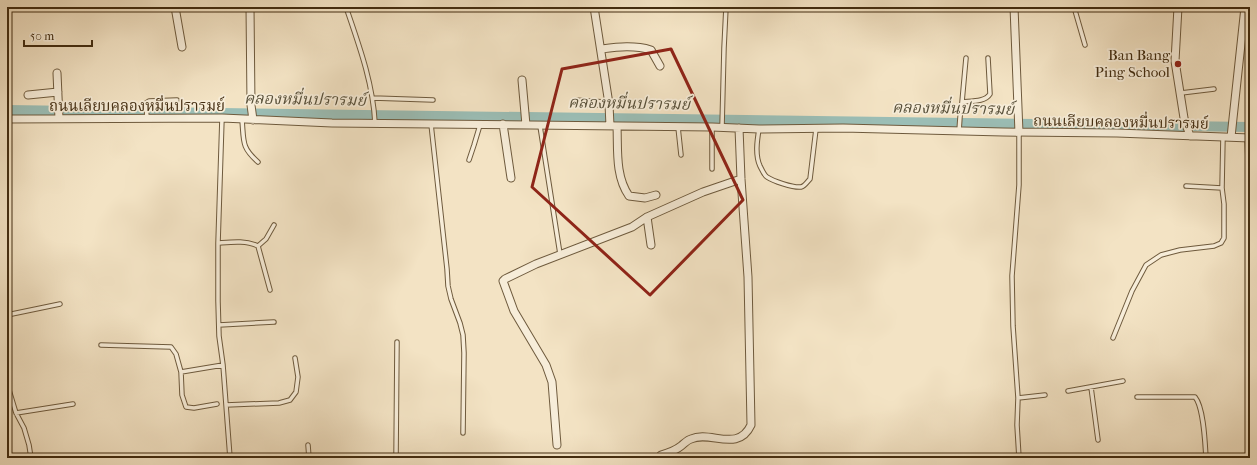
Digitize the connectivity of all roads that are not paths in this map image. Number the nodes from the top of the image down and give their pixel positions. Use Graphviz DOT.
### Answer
graph roads {
  1 [pos="175,7"];
  2 [pos="250,7"];
  3 [pos="346,7"];
  4 [pos="594,7"];
  5 [pos="726,7"];
  6 [pos="1014,7"];
  7 [pos="1074,7"];
  8 [pos="1081,7"];
  9 [pos="1178,7"];
  10 [pos="1245,7"];
  11 [pos="1109,9"];
  12 [pos="1084,45"];
  13 [pos="182,47"];
  14 [pos="601,49"];
  15 [pos="966,58"];
  16 [pos="988,58"];
  17 [pos="660,66"];
  18 [pos="58,73"];
  19 [pos="522,80"];
  20 [pos="1214,89"];
  21 [pos="58,92"];
  22 [pos="1180,92"];
  23 [pos="28,95"];
  24 [pos="373,98"];
  25 [pos="177,100"];
  26 [pos="433,100"];
  27 [pos="578,102"];
  28 [pos="962,102"];
  29 [pos="610,106"];
  30 [pos="7,118"];
  31 [pos="222,118"];
  32 [pos="525,118"];
  33 [pos="59,119"];
  34 [pos="147,119"];
  35 [pos="242,120"];
  36 [pos="253,120"];
  37 [pos="375,121"];
  38 [pos="432,124"];
  39 [pos="480,124"];
  40 [pos="503,124"];
  41 [pos="612,124"];
  42 [pos="540,125"];
  43 [pos="678,127"];
  44 [pos="712,127"];
  45 [pos="722,127"];
  46 [pos="739,128"];
  47 [pos="816,128"];
  48 [pos="959,128"];
  49 [pos="759,129"];
  50 [pos="1019,129"];
  51 [pos="1189,133"];
  52 [pos="1227,137"];
  53 [pos="1249,138"];
  54 [pos="681,155"];
  55 [pos="468,160"];
  56 [pos="258,162"];
  57 [pos="1250,164"];
  58 [pos="712,169"];
  59 [pos="511,178"];
  60 [pos="741,179"];
  61 [pos="1186,186"];
  62 [pos="1222,188"];
  63 [pos="656,195"];
  64 [pos="647,217"];
  65 [pos="274,225"];
  66 [pos="218,243"];
  67 [pos="258,246"];
  68 [pos="651,246"];
  69 [pos="560,255"];
  70 [pos="270,290"];
  71 [pos="60,304"];
  72 [pos="7,315"];
  73 [pos="274,322"];
  74 [pos="219,325"];
  75 [pos="1113,338"];
  76 [pos="397,342"];
  77 [pos="100,345"];
  78 [pos="296,358"];
  79 [pos="223,365"];
  80 [pos="181,372"];
  81 [pos="7,375"];
  82 [pos="1123,381"];
  83 [pos="1091,387"];
  84 [pos="1068,391"];
  85 [pos="1045,395"];
  86 [pos="1018,398"];
  87 [pos="1137,398"];
  88 [pos="73,404"];
  89 [pos="217,404"];
  90 [pos="226,405"];
  91 [pos="16,413"];
  92 [pos="463,433"];
  93 [pos="1098,440"];
  94 [pos="308,445"];
  95 [pos="557,445"];
  96 [pos="661,455"];
  97 [pos="31,458"];
  98 [pos="230,458"];
  99 [pos="309,458"];
  100 [pos="396,458"];
  101 [pos="1019,458"];
  102 [pos="1206,458"];
  1 -- 13 [label="street"];
  2 -- 36 [label="street"];
  3 -- 24 [label="lane"];
  4 -- 14 [label="street"];
  5 -- 45 [label="lane"];
  6 -- 50 [label="street"];
  7 -- 12 [label="lane"];
  8 -- 11 [label="lane"];
  9 -- 22 [label="street"];
  10 -- 52 [label="street"];
  14 -- 17 [label="street"];
  14 -- 29 [label="street"];
  15 -- 28 [label="lane"];
  16 -- 28 [label="lane"];
  18 -- 21 [label="street"];
  19 -- 32 [label="street"];
  20 -- 22 [label="lane"];
  21 -- 23 [label="street"];
  21 -- 33 [label="street"];
  22 -- 51 [label="street"];
  24 -- 26 [label="lane"];
  24 -- 37 [label="lane"];
  25 -- 34 [label="lane"];
  27 -- 29 [label="street"];
  28 -- 48 [label="lane"];
  29 -- 41 [label="street"];
  30 -- 33 [label="street, ถนนเลียบคลองหมื่นปรารมย์"];
  31 -- 34 [label="street, ถนนเลียบคลองหมื่นปรารมย์"];
  31 -- 35 [label="street, ถนนเลียบคลองหมื่นปรารมย์"];
  31 -- 66 [label="lane"];
  32 -- 40 [label="street, ถนนเลียบคลองหมื่นปรารมย์"];
  32 -- 42 [label="street, ถนนเลียบคลองหมื่นปรารมย์"];
  33 -- 34 [label="street, ถนนเลียบคลองหมื่นปรารมย์"];
  35 -- 36 [label="street, ถนนเลียบคลองหมื่นปรารมย์"];
  35 -- 56 [label="lane"];
  36 -- 37 [label="street, ถนนเลียบคลองหมื่นปรารมย์"];
  37 -- 38 [label="street, ถนนเลียบคลองหมื่นปรารมย์"];
  38 -- 39 [label="street, ถนนเลียบคลองหมื่นปรารมย์"];
  38 -- 92 [label="lane"];
  39 -- 40 [label="street, ถนนเลียบคลองหมื่นปรารมย์"];
  39 -- 55 [label="lane"];
  40 -- 59 [label="street"];
  41 -- 42 [label="street, ถนนเลียบคลองหมื่นปรารมย์"];
  41 -- 43 [label="street, ถนนเลียบคลองหมื่นปรารมย์"];
  41 -- 63 [label="street"];
  42 -- 69 [label="lane"];
  43 -- 44 [label="street, ถนนเลียบคลองหมื่นปรารมย์"];
  43 -- 54 [label="lane"];
  44 -- 45 [label="street, ถนนเลียบคลองหมื่นปรารมย์"];
  44 -- 58 [label="lane"];
  45 -- 46 [label="street, ถนนเลียบคลองหมื่นปรารมย์"];
  46 -- 49 [label="street, ถนนเลียบคลองหมื่นปรารมย์"];
  46 -- 60 [label="street"];
  47 -- 48 [label="street, ถนนเลียบคลองหมื่นปรารมย์"];
  47 -- 49 [label="street, ถนนเลียบคลองหมื่นปรารมย์"];
  47 -- 49 [label="lane"];
  48 -- 50 [label="street, ถนนเลียบคลองหมื่นปรารมย์"];
  50 -- 51 [label="street, ถนนเลียบคลองหมื่นปรารมย์"];
  50 -- 86 [label="lane"];
  51 -- 52 [label="street, ถนนเลียบคลองหมื่นปรารมย์"];
  52 -- 53 [label="street, ถนนเลียบคลองหมื่นปรารมย์"];
  52 -- 62 [label="lane"];
  53 -- 57 [label="lane"];
  60 -- 64 [label="street"];
  60 -- 96 [label="street"];
  61 -- 62 [label="lane"];
  62 -- 75 [label="lane"];
  64 -- 68 [label="street"];
  64 -- 69 [label="street"];
  65 -- 67 [label="lane"];
  66 -- 67 [label="lane"];
  66 -- 74 [label="lane"];
  67 -- 70 [label="lane"];
  69 -- 95 [label="street"];
  71 -- 72 [label="lane"];
  73 -- 74 [label="lane"];
  74 -- 79 [label="lane"];
  76 -- 100 [label="lane"];
  77 -- 80 [label="lane"];
  78 -- 90 [label="lane"];
  79 -- 80 [label="lane"];
  79 -- 90 [label="lane"];
  80 -- 89 [label="lane"];
  81 -- 91 [label="lane"];
  82 -- 83 [label="lane"];
  83 -- 84 [label="lane"];
  83 -- 93 [label="lane"];
  85 -- 86 [label="lane"];
  86 -- 101 [label="lane"];
  87 -- 102 [label="lane"];
  88 -- 91 [label="lane"];
  90 -- 98 [label="lane"];
  91 -- 97 [label="lane"];
  94 -- 99 [label="lane"];
}
